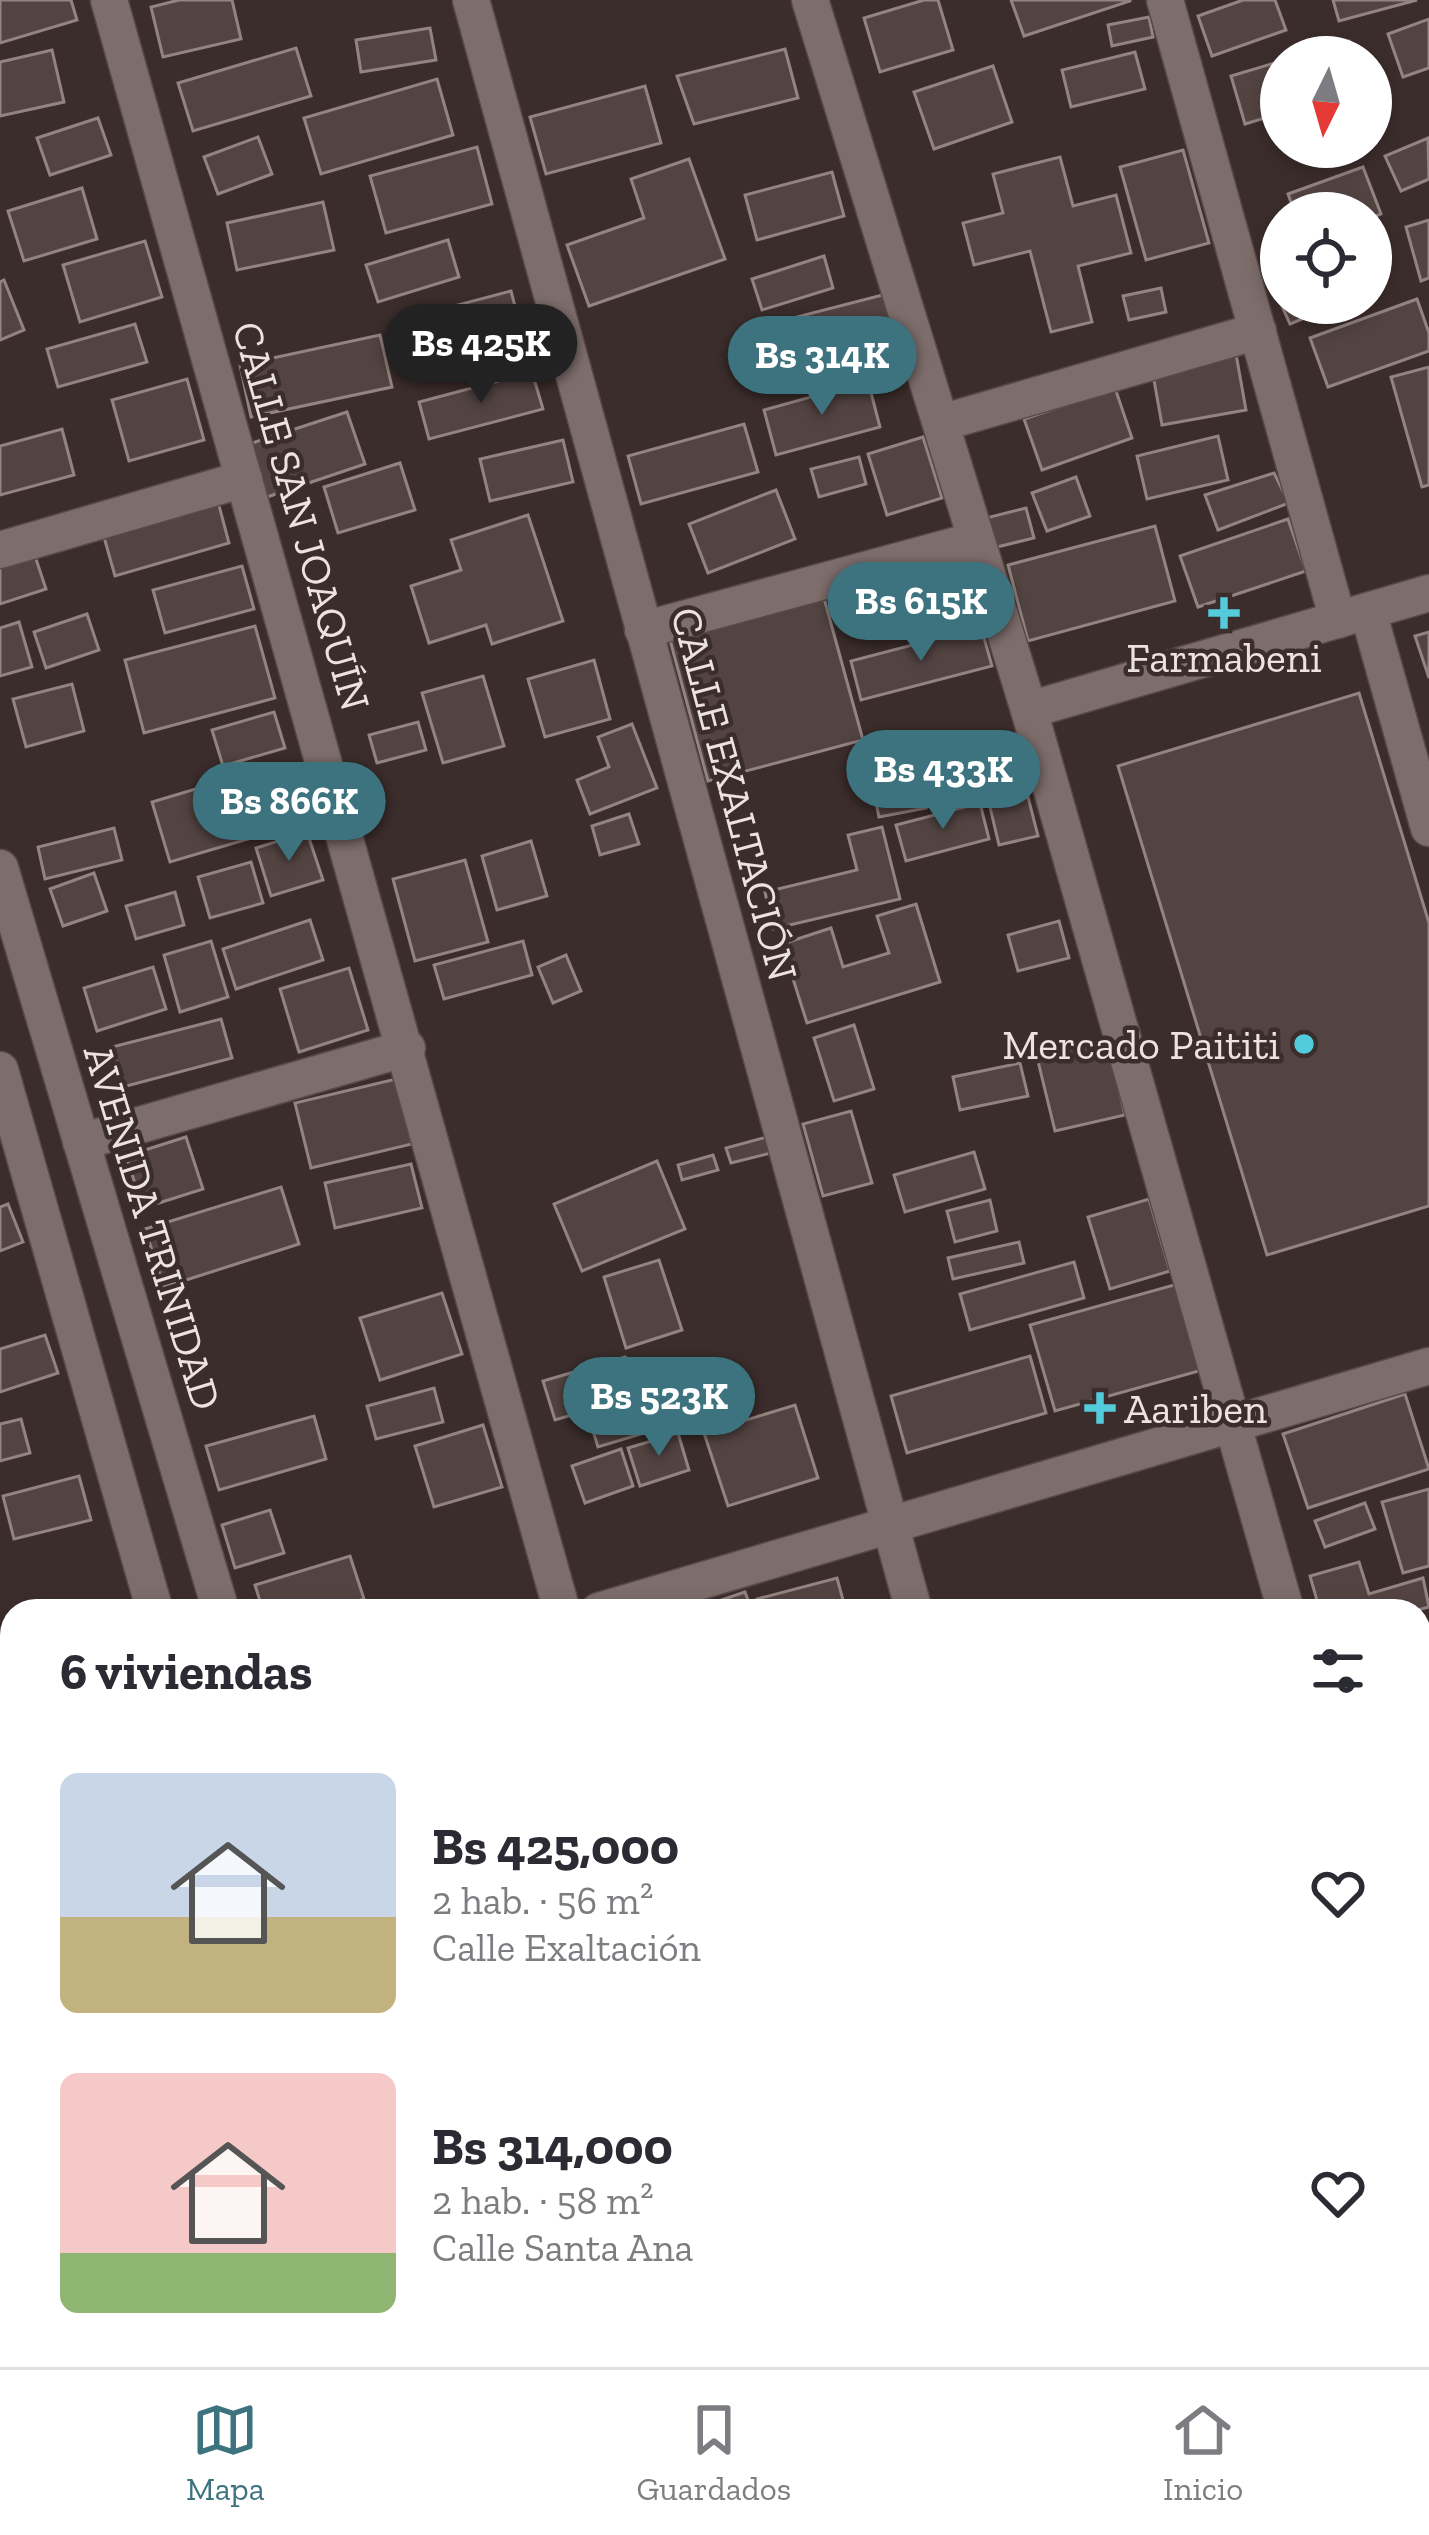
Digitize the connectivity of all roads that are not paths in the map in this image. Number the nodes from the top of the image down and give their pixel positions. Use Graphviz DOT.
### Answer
graph roads {
  1 [pos="109,0"];
  2 [pos="471,0"];
  3 [pos="810,0"];
  4 [pos="1165,0"];
  5 [pos="1258,332"];
  6 [pos="941,423"];
  7 [pos="244,479"];
  8 [pos="976,540"];
  9 [pos="0,550"];
  10 [pos="1429,593"];
  11 [pos="1353,616"];
  12 [pos="643,629"];
  13 [pos="1029,710"];
  14 [pos="1429,828"];
  15 [pos="0,868"];
  16 [pos="407,1048"];
  17 [pos="59,1074"];
  18 [pos="2,1083"];
  19 [pos="81,1142"];
  20 [pos="1429,1366"];
  21 [pos="1233,1424"];
  22 [pos="888,1526"];
  23 [pos="152,1599"];
  24 [pos="217,1599"];
  25 [pos="559,1599"];
  26 [pos="639,1599"];
  27 [pos="910,1599"];
  28 [pos="1283,1599"];
  1 -- 7 [label="street, CALLE SAN JOAQUÍN"];
  2 -- 12 [label="street, CALLE EXALTACIÓN"];
  3 -- 6 [label="street"];
  4 -- 5 [label="street"];
  5 -- 6 [label="street"];
  5 -- 11 [label="street"];
  6 -- 8 [label="street"];
  7 -- 9 [label="street"];
  7 -- 16 [label="street, CALLE SAN JOAQUÍN"];
  8 -- 12 [label="street"];
  8 -- 13 [label="street"];
  10 -- 11 [label="street"];
  11 -- 13 [label="street"];
  11 -- 14 [label="street"];
  12 -- 22 [label="street, CALLE EXALTACIÓN"];
  13 -- 21 [label="street"];
  15 -- 17 [label="street, AVENIDA TRINIDAD"];
  16 -- 19 [label="street"];
  16 -- 25 [label="street, CALLE SAN JOAQUÍN"];
  17 -- 18 [label="street"];
  17 -- 19 [label="street, AVENIDA TRINIDAD"];
  18 -- 23 [label="street"];
  19 -- 24 [label="street, AVENIDA TRINIDAD"];
  20 -- 21 [label="street"];
  21 -- 22 [label="street"];
  21 -- 28 [label="street"];
  22 -- 26 [label="street"];
  22 -- 27 [label="street, CALLE EXALTACIÓN"];
}
